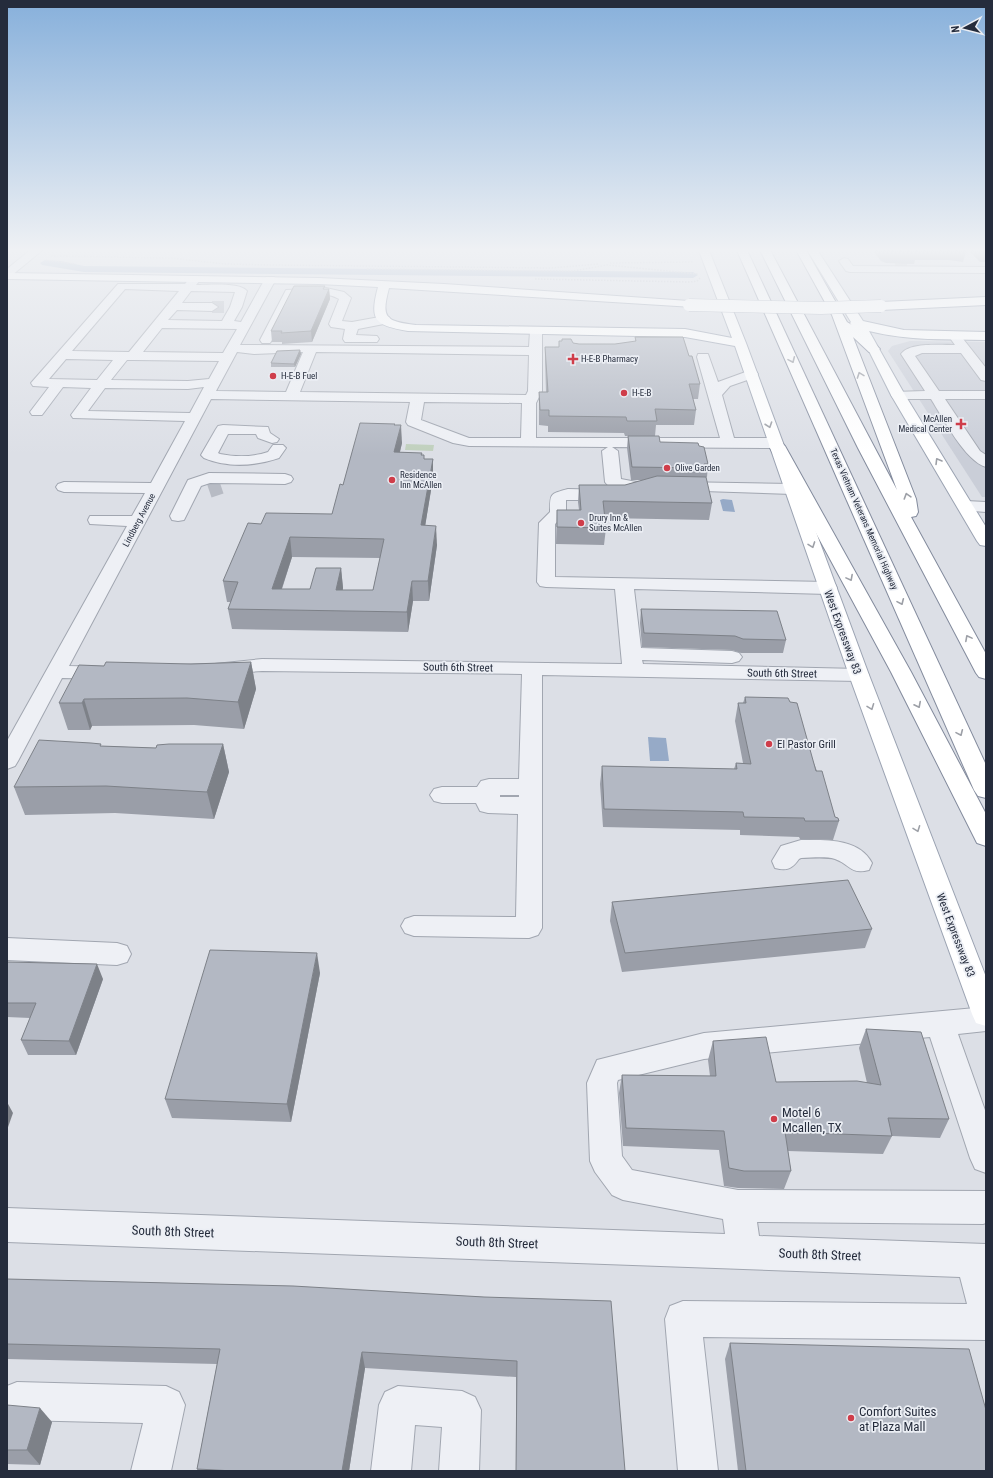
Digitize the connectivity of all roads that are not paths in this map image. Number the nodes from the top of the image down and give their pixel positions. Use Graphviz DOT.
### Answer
graph roads {
  1 [pos="95,317"];
  2 [pos="164,317"];
  3 [pos="235,317"];
  4 [pos="235,317"];
  5 [pos="239,317"];
  6 [pos="277,317"];
  7 [pos="338,317"];
  8 [pos="382,317"];
  9 [pos="387,317"];
  10 [pos="730,317"];
  11 [pos="772,317"];
  12 [pos="800,317"];
  13 [pos="845,317"];
  14 [pos="846,317"];
  15 [pos="385,320"];
  16 [pos="732,323"];
  17 [pos="849,323"];
  18 [pos="159,324"];
  19 [pos="226,325"];
  20 [pos="358,325"];
  21 [pos="421,329"];
  22 [pos="435,329"];
  23 [pos="536,331"];
  24 [pos="685,333"];
  25 [pos="920,335"];
  26 [pos="954,336"];
  27 [pos="986,336"];
  28 [pos="415,339"];
  29 [pos="266,340"];
  30 [pos="740,343"];
  31 [pos="311,349"];
  32 [pos="874,349"];
  33 [pos="964,349"];
  34 [pos="430,350"];
  35 [pos="542,350"];
  36 [pos="230,352"];
  37 [pos="62,355"];
  38 [pos="128,356"];
  39 [pos="703,356"];
  40 [pos="980,361"];
  41 [pos="751,374"];
  42 [pos="986,377"];
  43 [pos="59,384"];
  44 [pos="100,386"];
  45 [pos="211,389"];
  46 [pos="715,395"];
  47 [pos="898,395"];
  48 [pos="934,395"];
  49 [pos="986,395"];
  50 [pos="170,396"];
  51 [pos="291,396"];
  52 [pos="418,398"];
  53 [pos="530,399"];
  54 [pos="37,412"];
  55 [pos="158,416"];
  56 [pos="195,417"];
  57 [pos="528,441"];
  58 [pos="728,442"];
  59 [pos="776,444"];
  60 [pos="197,446"];
  61 [pos="610,451"];
  62 [pos="986,462"];
  63 [pos="285,479"];
  64 [pos="176,485"];
  65 [pos="219,485"];
  66 [pos="64,487"];
  67 [pos="661,487"];
  68 [pos="792,489"];
  69 [pos="105,506"];
  70 [pos="966,506"];
  71 [pos="986,507"];
  72 [pos="178,516"];
  73 [pos="139,521"];
  74 [pos="912,535"];
  75 [pos="986,541"];
  76 [pos="624,584"];
  77 [pos="828,588"];
  78 [pos="785,658"];
  79 [pos="632,662"];
  80 [pos="532,668"];
  81 [pos="204,669"];
  82 [pos="57,672"];
  83 [pos="127,673"];
  84 [pos="986,673"];
  85 [pos="859,675"];
  86 [pos="7,761"];
  87 [pos="986,790"];
  88 [pos="442,795"];
  89 [pos="531,796"];
  90 [pos="986,837"];
  91 [pos="784,861"];
  92 [pos="860,863"];
  93 [pos="414,926"];
  94 [pos="7,949"];
  95 [pos="116,954"];
  96 [pos="986,1014"];
  97 [pos="986,1019"];
  98 [pos="940,1023"];
  99 [pos="986,1158"];
  100 [pos="738,1206"];
  101 [pos="986,1207"];
  102 [pos="7,1225"];
  103 [pos="744,1251"];
  104 [pos="979,1260"];
  105 [pos="986,1307"];
  106 [pos="986,1322"];
  107 [pos="17,1401"];
  108 [pos="150,1471"];
  109 [pos="392,1471"];
  110 [pos="459,1471"];
  111 [pos="698,1471"];
  1 -- 37 [label="street"];
  2 -- 18 [label="street"];
  3 -- 19 [label="street"];
  4 -- 19 [label="street"];
  5 -- 36 [label="street, Lindberg Avenue"];
  6 -- 29 [label="street"];
  7 -- 20 [label="street"];
  8 -- 15 [label="main road"];
  9 -- 21 [label="main road"];
  10 -- 16 [label="main road, West Expressway 83"];
  11 -- 87 [label="main road, Texas Vietnam Veterans Memorial Highway, one-way"];
  12 -- 74 [label="main road"];
  13 -- 17 [label="main road"];
  14 -- 17 [label="main road"];
  15 -- 20 [label="street"];
  15 -- 21 [label="main road"];
  16 -- 24 [label="main road"];
  16 -- 30 [label="main road, West Expressway 83"];
  17 -- 25 [label="main road"];
  17 -- 32 [label="main road"];
  74 -- 17 [label="main road, one-way"];
  18 -- 19 [label="street"];
  18 -- 38 [label="street"];
  20 -- 28 [label="street"];
  21 -- 22 [label="main road"];
  22 -- 23 [label="main road"];
  22 -- 34 [label="street"];
  23 -- 24 [label="main road"];
  23 -- 35 [label="street"];
  24 -- 30 [label="main road"];
  25 -- 26 [label="main road"];
  25 -- 32 [label="main road"];
  26 -- 27 [label="main road"];
  26 -- 33 [label="street"];
  30 -- 41 [label="main road, West Expressway 83"];
  31 -- 34 [label="street"];
  31 -- 36 [label="street"];
  31 -- 51 [label="street"];
  32 -- 47 [label="main road"];
  33 -- 40 [label="street"];
  33 -- 48 [label="street"];
  34 -- 35 [label="street"];
  35 -- 53 [label="street"];
  36 -- 38 [label="street"];
  36 -- 45 [label="street, Lindberg Avenue"];
  37 -- 38 [label="street"];
  37 -- 43 [label="street"];
  38 -- 44 [label="street"];
  39 -- 46 [label="street"];
  40 -- 42 [label="street"];
  41 -- 46 [label="street"];
  41 -- 59 [label="main road, West Expressway 83, one-way"];
  43 -- 44 [label="street"];
  43 -- 54 [label="street"];
  44 -- 45 [label="street"];
  44 -- 50 [label="street"];
  44 -- 55 [label="street"];
  45 -- 50 [label="street"];
  45 -- 51 [label="street"];
  45 -- 56 [label="street, Lindberg Avenue"];
  46 -- 58 [label="street"];
  47 -- 48 [label="street"];
  70 -- 47 [label="main road, one-way"];
  48 -- 49 [label="street"];
  48 -- 62 [label="street"];
  50 -- 55 [label="street"];
  51 -- 52 [label="street"];
  52 -- 53 [label="street"];
  52 -- 57 [label="street"];
  53 -- 57 [label="street"];
  55 -- 56 [label="street"];
  56 -- 60 [label="street, Lindberg Avenue"];
  57 -- 58 [label="street"];
  58 -- 59 [label="street"];
  59 -- 68 [label="main road, West Expressway 83"];
  59 -- 90 [label="main road, one-way"];
  60 -- 60 [label="street"];
  60 -- 64 [label="street, Lindberg Avenue"];
  61 -- 76 [label="street"];
  63 -- 65 [label="street"];
  64 -- 65 [label="street"];
  64 -- 65 [label="street"];
  64 -- 66 [label="street"];
  64 -- 72 [label="street"];
  64 -- 73 [label="street, Lindberg Avenue"];
  67 -- 68 [label="street"];
  68 -- 77 [label="main road, West Expressway 83, one-way"];
  69 -- 73 [label="street"];
  70 -- 71 [label="street"];
  70 -- 75 [label="main road"];
  73 -- 82 [label="street, Lindberg Avenue"];
  84 -- 74 [label="main road, one-way"];
  76 -- 77 [label="street"];
  76 -- 79 [label="street"];
  77 -- 85 [label="main road, West Expressway 83"];
  78 -- 79 [label="street"];
  79 -- 80 [label="street, South 6th Street"];
  79 -- 85 [label="street, South 6th Street"];
  80 -- 81 [label="street, South 6th Street"];
  80 -- 89 [label="street"];
  82 -- 83 [label="street"];
  82 -- 86 [label="street, Lindberg Avenue"];
  85 -- 96 [label="main road, West Expressway 83, one-way"];
  88 -- 89 [label="street"];
  89 -- 93 [label="street"];
  91 -- 92 [label="street"];
  94 -- 95 [label="street"];
  97 -- 98 [label="street"];
  98 -- 99 [label="street"];
  98 -- 100 [label="street"];
  100 -- 101 [label="street"];
  100 -- 103 [label="street"];
  102 -- 103 [label="street, South 8th Street"];
  103 -- 104 [label="street, South 8th Street"];
  104 -- 105 [label="street"];
  106 -- 111 [label="street"];
  107 -- 108 [label="street"];
  109 -- 110 [label="street"];
}
